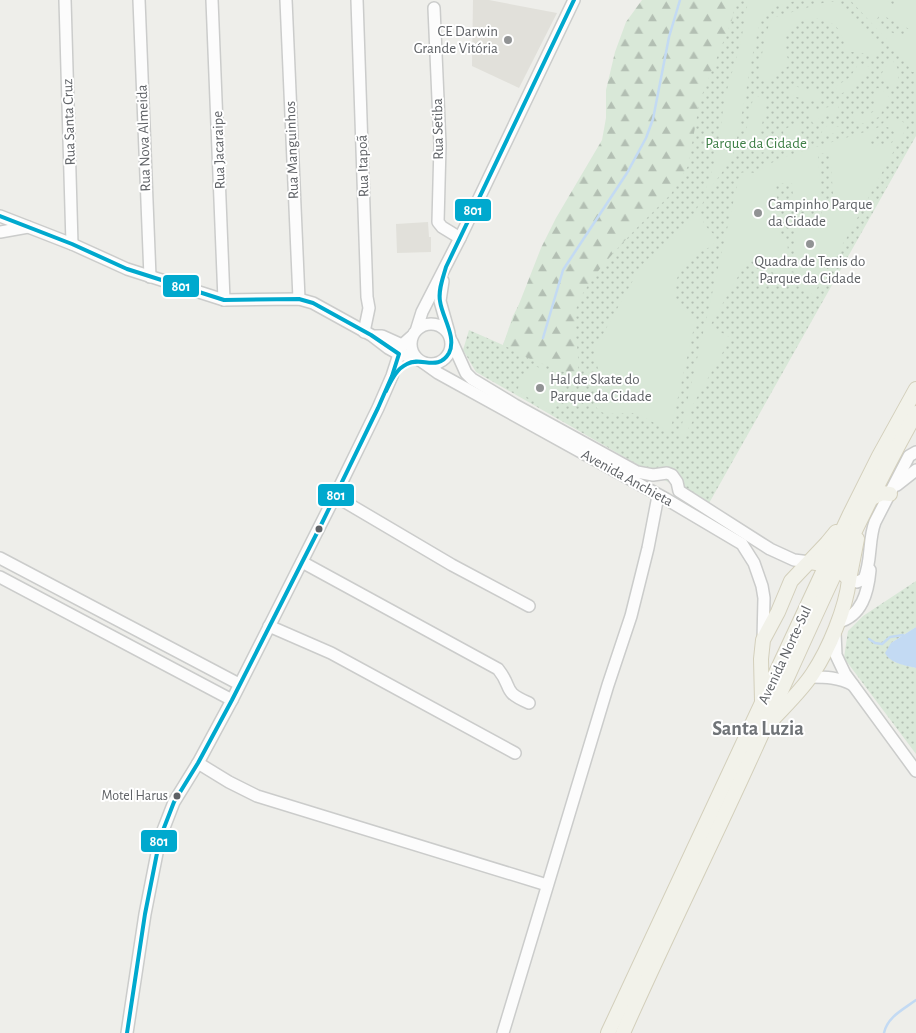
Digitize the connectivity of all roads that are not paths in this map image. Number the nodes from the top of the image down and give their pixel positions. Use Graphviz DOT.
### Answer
graph roads {
  1 [pos="65,0"];
  2 [pos="139,0"];
  3 [pos="212,0"];
  4 [pos="286,0"];
  5 [pos="357,0"];
  6 [pos="574,0"];
  7 [pos="434,8"];
  8 [pos="0,216"];
  9 [pos="29,227"];
  10 [pos="0,232"];
  11 [pos="460,238"];
  12 [pos="72,244"];
  13 [pos="446,267"];
  14 [pos="150,276"];
  15 [pos="299,299"];
  16 [pos="224,300"];
  17 [pos="367,333"];
  18 [pos="414,333"];
  19 [pos="451,339"];
  20 [pos="401,350"];
  21 [pos="420,360"];
  22 [pos="392,376"];
  23 [pos="916,388"];
  24 [pos="916,413"];
  25 [pos="898,445"];
  26 [pos="914,457"];
  27 [pos="916,470"];
  28 [pos="653,475"];
  29 [pos="679,491"];
  30 [pos="891,492"];
  31 [pos="335,496"];
  32 [pos="659,496"];
  33 [pos="870,499"];
  34 [pos="856,516"];
  35 [pos="0,558"];
  36 [pos="302,562"];
  37 [pos="810,562"];
  38 [pos="868,563"];
  39 [pos="831,567"];
  40 [pos="0,577"];
  41 [pos="849,580"];
  42 [pos="529,606"];
  43 [pos="269,626"];
  44 [pos="836,626"];
  45 [pos="763,640"];
  46 [pos="761,659"];
  47 [pos="781,677"];
  48 [pos="810,677"];
  49 [pos="239,684"];
  50 [pos="854,686"];
  51 [pos="232,700"];
  52 [pos="529,703"];
  53 [pos="762,704"];
  54 [pos="764,730"];
  55 [pos="516,753"];
  56 [pos="198,763"];
  57 [pos="916,771"];
  58 [pos="548,885"];
  59 [pos="127,1033"];
  60 [pos="503,1033"];
  61 [pos="608,1033"];
  62 [pos="623,1033"];
  1 -- 12 [label="street, Rua Santa Cruz"];
  2 -- 14 [label="street, Rua Nova Almeida"];
  3 -- 16 [label="street, Rua Jacaraipe"];
  4 -- 15 [label="street, Rua Manguinhos"];
  5 -- 17 [label="street, Rua Itapoã"];
  6 -- 11 [label="street"];
  7 -- 11 [label="street, Rua Setiba"];
  8 -- 9 [label="street, Avenida Anchieta"];
  9 -- 10 [label="street"];
  9 -- 12 [label="street, Avenida Anchieta"];
  11 -- 13 [label="street"];
  12 -- 14 [label="street, Avenida Anchieta"];
  13 -- 18 [label="street"];
  13 -- 19 [label="street, Avenida Anchieta"];
  14 -- 16 [label="street, Avenida Anchieta"];
  15 -- 16 [label="street, Avenida Anchieta"];
  15 -- 17 [label="street, Avenida Anchieta"];
  17 -- 20 [label="street, Avenida Anchieta"];
  18 -- 19 [label="street"];
  18 -- 20 [label="street"];
  18 -- 21 [label="street"];
  19 -- 21 [label="street"];
  19 -- 28 [label="street, Avenida Anchieta"];
  20 -- 21 [label="street, Avenida Anchieta"];
  20 -- 22 [label="street"];
  21 -- 22 [label="street"];
  21 -- 32 [label="street, Avenida Anchieta"];
  22 -- 31 [label="street"];
  23 -- 34 [label="main road, Avenida Norte-Sul"];
  24 -- 25 [label="main road, Avenida Norte-Sul"];
  25 -- 26 [label="street"];
  25 -- 33 [label="main road, Avenida Norte-Sul"];
  26 -- 30 [label="street"];
  27 -- 30 [label="street"];
  28 -- 29 [label="street, Avenida Anchieta"];
  28 -- 32 [label="street"];
  29 -- 32 [label="street"];
  29 -- 37 [label="street, Avenida Anchieta"];
  30 -- 33 [label="main road"];
  30 -- 38 [label="street"];
  31 -- 36 [label="street"];
  31 -- 42 [label="street"];
  32 -- 45 [label="street, Avenida Anchieta"];
  32 -- 58 [label="street"];
  33 -- 34 [label="main road, Avenida Norte-Sul"];
  34 -- 37 [label="main road"];
  34 -- 39 [label="main road, Avenida Norte-Sul"];
  34 -- 41 [label="main road"];
  35 -- 49 [label="street"];
  36 -- 43 [label="street"];
  36 -- 52 [label="street"];
  37 -- 39 [label="main road"];
  37 -- 45 [label="main road"];
  38 -- 41 [label="street"];
  38 -- 44 [label="street"];
  39 -- 41 [label="main road"];
  39 -- 47 [label="main road, Avenida Norte-Sul"];
  40 -- 51 [label="street"];
  41 -- 44 [label="main road"];
  43 -- 49 [label="street"];
  43 -- 55 [label="street"];
  44 -- 48 [label="main road"];
  44 -- 50 [label="street"];
  45 -- 46 [label="main road"];
  46 -- 47 [label="main road"];
  46 -- 53 [label="main road"];
  47 -- 48 [label="main road"];
  47 -- 53 [label="main road, Avenida Norte-Sul"];
  47 -- 54 [label="main road, Avenida Norte-Sul"];
  48 -- 50 [label="street"];
  48 -- 54 [label="main road"];
  49 -- 51 [label="street"];
  50 -- 57 [label="street"];
  51 -- 56 [label="street"];
  53 -- 61 [label="main road, Avenida Norte-Sul"];
  54 -- 62 [label="main road, Avenida Norte-Sul"];
  56 -- 58 [label="street"];
  56 -- 59 [label="street"];
  58 -- 60 [label="street"];
}
